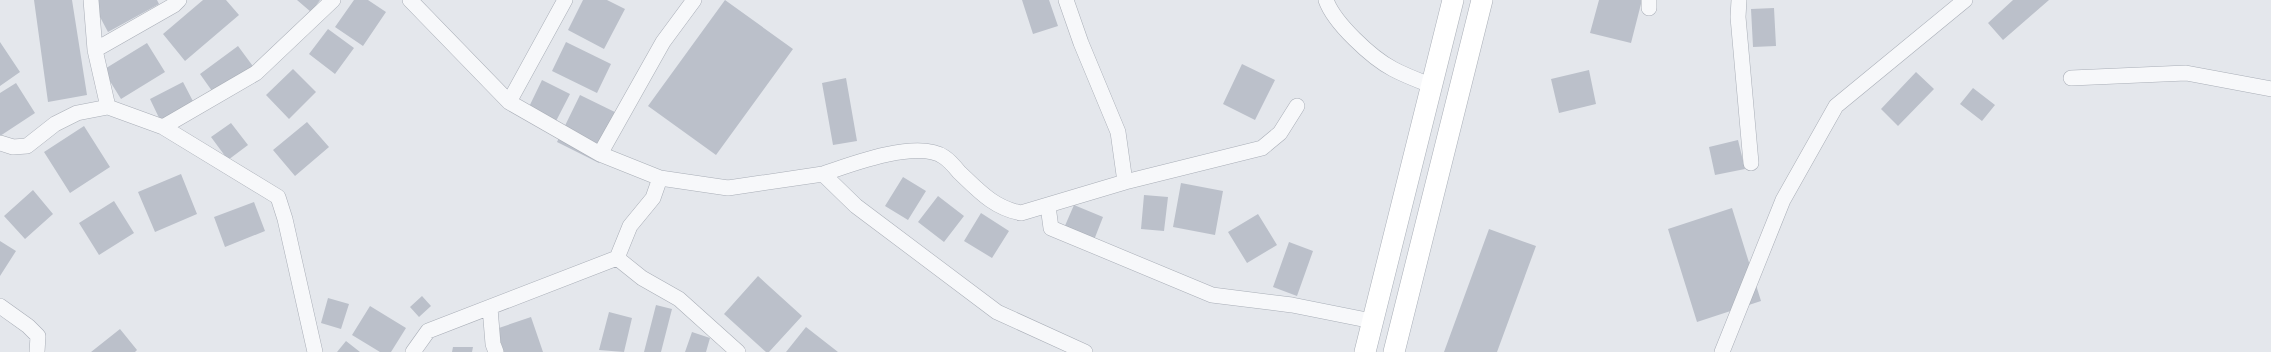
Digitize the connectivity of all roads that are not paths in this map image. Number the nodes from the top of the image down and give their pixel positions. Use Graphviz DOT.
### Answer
graph roads {
  1 [pos="91,0"];
  2 [pos="179,0"];
  3 [pos="333,0"];
  4 [pos="410,0"];
  5 [pos="565,0"];
  6 [pos="694,0"];
  7 [pos="1066,0"];
  8 [pos="1326,0"];
  9 [pos="1453,0"];
  10 [pos="1482,0"];
  11 [pos="1739,0"];
  12 [pos="1965,0"];
  13 [pos="95,50"];
  14 [pos="2072,78"];
  15 [pos="1433,86"];
  16 [pos="2271,89"];
  17 [pos="509,102"];
  18 [pos="1297,106"];
  19 [pos="108,107"];
  20 [pos="163,127"];
  21 [pos="0,143"];
  22 [pos="600,154"];
  23 [pos="1751,163"];
  24 [pos="823,174"];
  25 [pos="660,178"];
  26 [pos="1125,182"];
  27 [pos="1048,206"];
  28 [pos="617,258"];
  29 [pos="1385,269"];
  30 [pos="1414,276"];
  31 [pos="0,306"];
  32 [pos="490,308"];
  33 [pos="1372,321"];
  34 [pos="37,352"];
  35 [pos="315,352"];
  36 [pos="412,352"];
  37 [pos="496,352"];
  38 [pos="738,352"];
  39 [pos="1085,352"];
  40 [pos="1365,352"];
  41 [pos="1394,352"];
  42 [pos="1722,352"];
  1 -- 13 [label="street"];
  2 -- 13 [label="street"];
  3 -- 20 [label="street"];
  4 -- 17 [label="street"];
  5 -- 17 [label="street"];
  6 -- 22 [label="street"];
  7 -- 26 [label="street"];
  8 -- 15 [label="street"];
  9 -- 15 [label="street"];
  10 -- 30 [label="street"];
  11 -- 23 [label="street"];
  12 -- 42 [label="street"];
  13 -- 19 [label="street"];
  14 -- 16 [label="street"];
  15 -- 29 [label="street"];
  17 -- 22 [label="street"];
  18 -- 26 [label="street"];
  19 -- 20 [label="street"];
  19 -- 21 [label="street"];
  20 -- 35 [label="street"];
  22 -- 25 [label="street"];
  24 -- 25 [label="street"];
  24 -- 27 [label="street"];
  24 -- 39 [label="street"];
  25 -- 28 [label="street"];
  26 -- 27 [label="street"];
  27 -- 33 [label="street"];
  28 -- 32 [label="street"];
  28 -- 38 [label="street"];
  29 -- 30 [label="street"];
  29 -- 33 [label="street"];
  30 -- 41 [label="street"];
  31 -- 34 [label="street"];
  32 -- 36 [label="street"];
  32 -- 37 [label="street"];
  33 -- 40 [label="street"];
}
